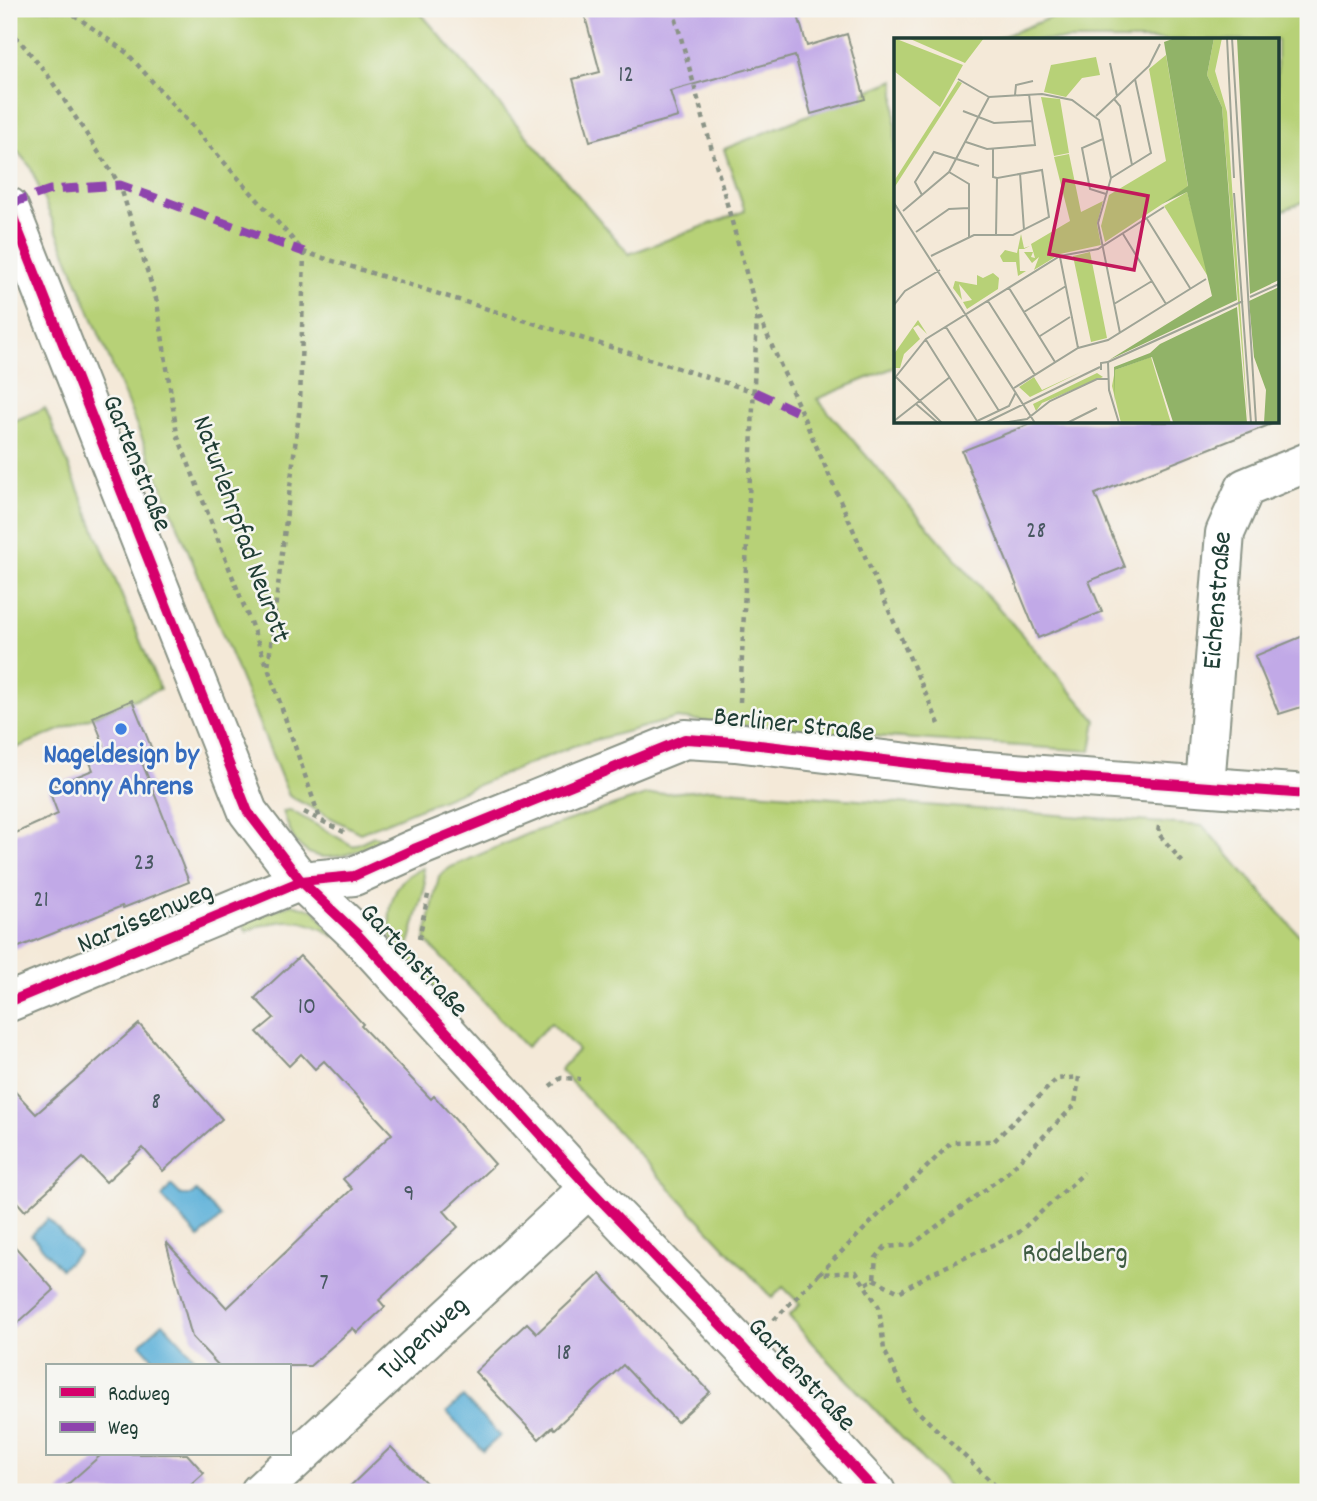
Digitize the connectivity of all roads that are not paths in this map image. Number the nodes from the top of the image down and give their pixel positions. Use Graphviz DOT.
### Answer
graph roads {
  1 [pos="9,207"];
  2 [pos="1308,462"];
  3 [pos="1205,786"];
  4 [pos="1308,794"];
  5 [pos="301,881"];
  6 [pos="9,1002"];
  7 [pos="589,1188"];
  8 [pos="260,1492"];
  9 [pos="876,1492"];
  1 -- 5 [label="street, Gartenstraße"];
  2 -- 3 [label="street, Eichenstraße"];
  3 -- 4 [label="street, Berliner Straße"];
  3 -- 5 [label="street, Berliner Straße"];
  5 -- 6 [label="street, Narzissenweg"];
  5 -- 7 [label="street, Gartenstraße"];
  7 -- 8 [label="street, Tulpenweg"];
  7 -- 9 [label="street, Gartenstraße"];
}
